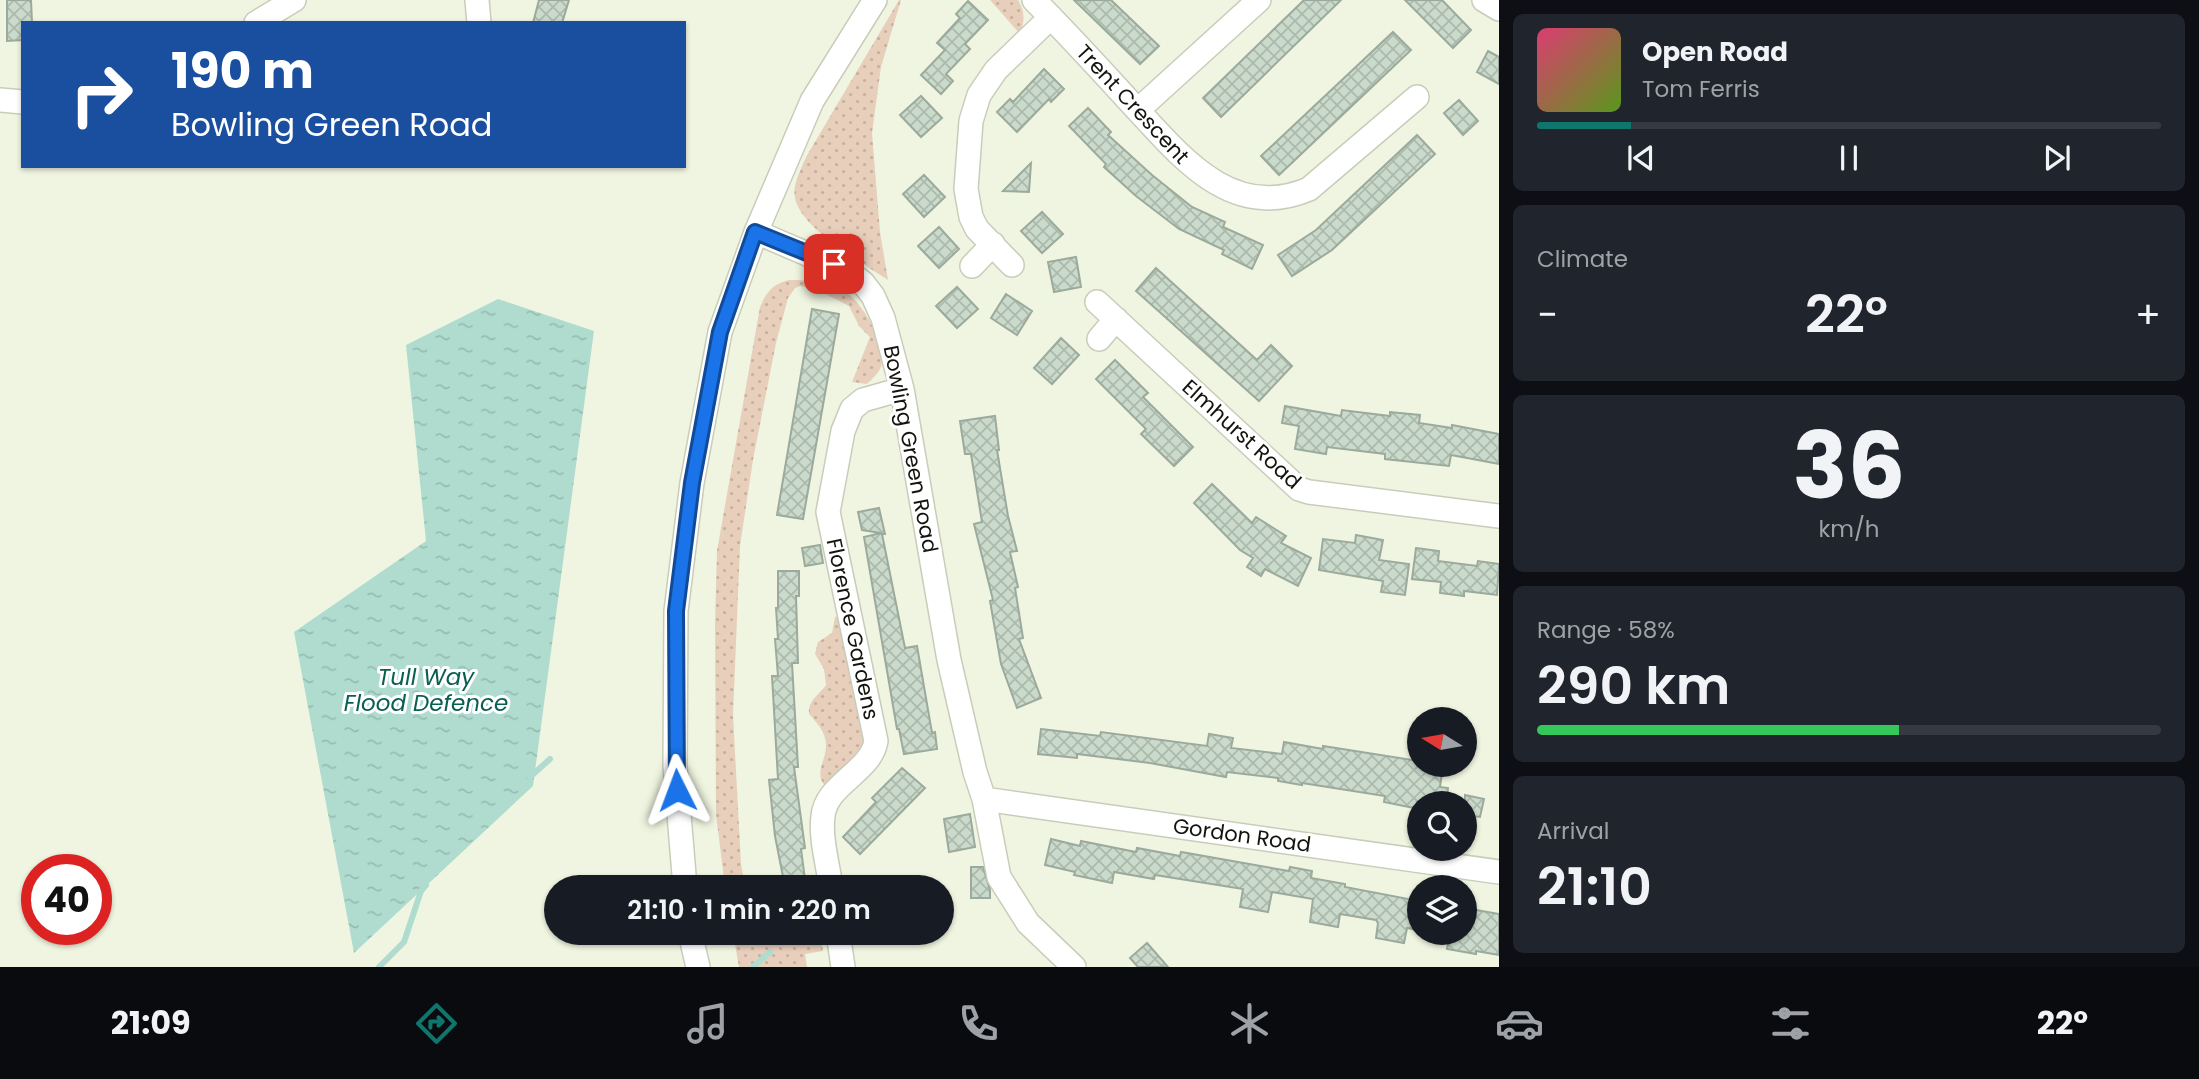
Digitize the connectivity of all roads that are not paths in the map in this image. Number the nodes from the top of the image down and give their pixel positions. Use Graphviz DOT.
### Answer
graph roads {
  1 [pos="294,0"];
  2 [pos="477,0"];
  3 [pos="1034,0"];
  4 [pos="1259,0"];
  5 [pos="1484,0"];
  6 [pos="871,1"];
  7 [pos="1499,9"];
  8 [pos="1051,17"];
  9 [pos="259,21"];
  10 [pos="479,21"];
  11 [pos="1417,97"];
  12 [pos="0,100"];
  13 [pos="21,102"];
  14 [pos="1138,110"];
  15 [pos="755,232"];
  16 [pos="993,244"];
  17 [pos="1012,265"];
  18 [pos="972,266"];
  19 [pos="1097,302"];
  20 [pos="1116,319"];
  21 [pos="1099,339"];
  22 [pos="902,390"];
  23 [pos="1499,516"];
  24 [pos="984,799"];
  25 [pos="1499,872"];
  26 [pos="684,875"];
  27 [pos="829,875"];
  28 [pos="693,945"];
  29 [pos="840,945"];
  30 [pos="698,967"];
  31 [pos="843,967"];
  32 [pos="1074,967"];
  1 -- 9 [label="street"];
  2 -- 10 [label="street"];
  3 -- 8 [label="street, Trent Crescent"];
  4 -- 14 [label="street"];
  5 -- 7 [label="street"];
  6 -- 15 [label="street"];
  8 -- 14 [label="street, Trent Crescent"];
  8 -- 16 [label="street"];
  11 -- 14 [label="street, Trent Crescent"];
  12 -- 13 [label="street"];
  15 -- 22 [label="street, Bowling Green Road"];
  15 -- 26 [label="street"];
  16 -- 17 [label="street"];
  16 -- 18 [label="street"];
  19 -- 20 [label="street, Elmhurst Road"];
  20 -- 21 [label="street"];
  20 -- 23 [label="street, Elmhurst Road"];
  22 -- 24 [label="street, Bowling Green Road"];
  22 -- 27 [label="street, Florence Gardens"];
  24 -- 25 [label="street, Gordon Road"];
  24 -- 32 [label="street, Bowling Green Road"];
  28 -- 30 [label="street"];
  29 -- 31 [label="street"];
}
